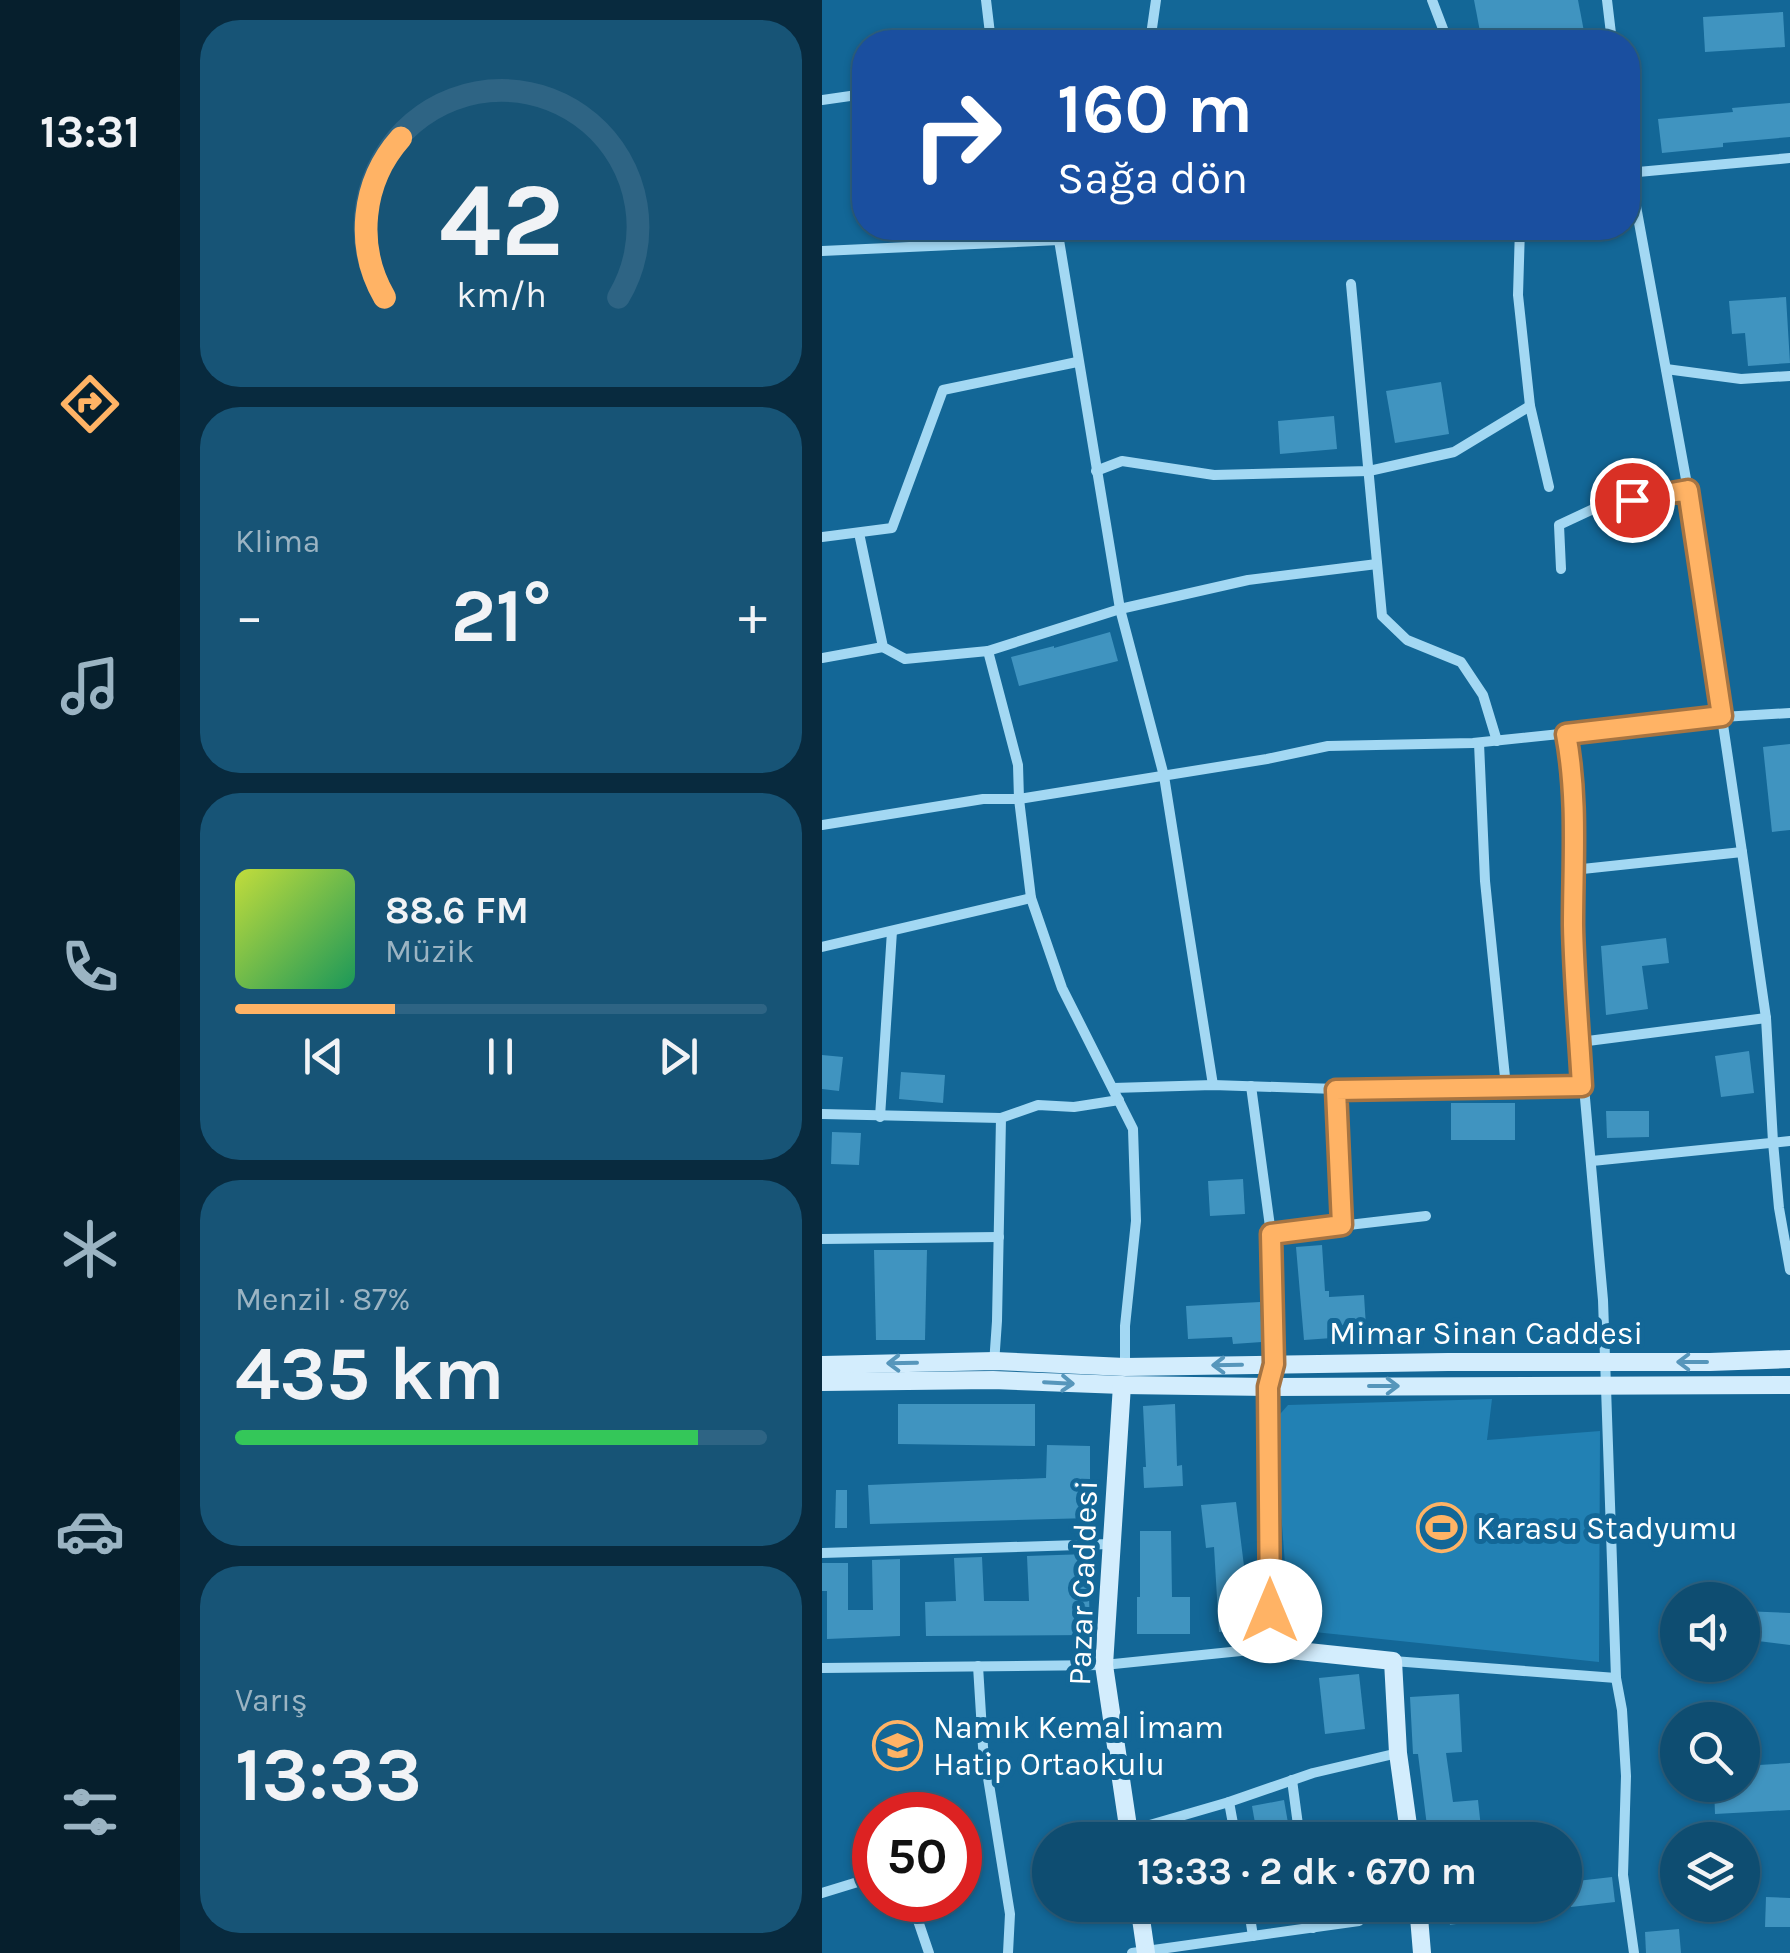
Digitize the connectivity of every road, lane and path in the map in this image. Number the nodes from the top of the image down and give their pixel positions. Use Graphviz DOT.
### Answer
graph roads {
  1 [pos="986,0"];
  2 [pos="1156,0"];
  3 [pos="1432,0"];
  4 [pos="1607,0"];
  5 [pos="989,30"];
  6 [pos="1152,30"];
  7 [pos="1443,30"];
  8 [pos="1611,30"];
  9 [pos="852,96"];
  10 [pos="822,100"];
  11 [pos="1790,158"];
  12 [pos="1640,172"];
  13 [pos="1640,235"];
  14 [pos="1520,240"];
  15 [pos="822,251"];
  16 [pos="1351,284"];
  17 [pos="1078,362"];
  18 [pos="1666,369"];
  19 [pos="1790,376"];
  20 [pos="1530,406"];
  21 [pos="1096,471"];
  22 [pos="1368,472"];
  23 [pos="1549,487"];
  24 [pos="1688,490"];
  25 [pos="859,533"];
  26 [pos="822,538"];
  27 [pos="1378,564"];
  28 [pos="1561,569"];
  29 [pos="1120,609"];
  30 [pos="883,647"];
  31 [pos="988,651"];
  32 [pos="822,658"];
  33 [pos="1790,714"];
  34 [pos="1722,716"];
  35 [pos="1566,734"];
  36 [pos="1496,741"];
  37 [pos="1480,743"];
  38 [pos="1164,776"];
  39 [pos="1019,798"];
  40 [pos="822,826"];
  41 [pos="1742,852"];
  42 [pos="1573,870"];
  43 [pos="1031,898"];
  44 [pos="892,931"];
  45 [pos="822,947"];
  46 [pos="1766,1018"];
  47 [pos="1580,1042"];
  48 [pos="1214,1086"];
  49 [pos="1251,1086"];
  50 [pos="1506,1086"];
  51 [pos="1582,1086"];
  52 [pos="1113,1088"];
  53 [pos="1336,1090"];
  54 [pos="1119,1100"];
  55 [pos="822,1114"];
  56 [pos="880,1117"];
  57 [pos="1001,1118"];
  58 [pos="1790,1140"];
  59 [pos="1772,1142"];
  60 [pos="1592,1161"];
  61 [pos="1426,1216"];
  62 [pos="1342,1225"];
  63 [pos="1271,1234"];
  64 [pos="999,1236"];
  65 [pos="822,1240"];
  66 [pos="1790,1270"];
  67 [pos="1790,1359"];
  68 [pos="1606,1362"];
  69 [pos="1274,1364"];
  70 [pos="822,1365"];
  71 [pos="994,1370"];
  72 [pos="1124,1376"];
  73 [pos="822,1382"];
  74 [pos="1607,1384"];
  75 [pos="1790,1385"];
  76 [pos="1268,1387"];
  77 [pos="1110,1544"];
  78 [pos="822,1553"];
  79 [pos="1270,1648"];
  80 [pos="1393,1661"];
  81 [pos="1104,1664"];
  82 [pos="978,1666"];
  83 [pos="822,1668"];
  84 [pos="1616,1678"];
  85 [pos="1398,1753"];
  86 [pos="1292,1780"];
  87 [pos="1229,1802"];
  88 [pos="1128,1822"];
  89 [pos="1171,1822"];
  90 [pos="1233,1822"];
  91 [pos="1298,1822"];
  92 [pos="1408,1822"];
  93 [pos="852,1883"];
  94 [pos="822,1892"];
  95 [pos="918,1922"];
  96 [pos="1140,1922"];
  97 [pos="1251,1922"];
  98 [pos="1312,1922"];
  99 [pos="1352,1922"];
  100 [pos="1419,1922"];
  101 [pos="1313,1928"];
  102 [pos="1253,1936"];
  103 [pos="1141,1952"];
  104 [pos="928,1953"];
  105 [pos="1008,1953"];
  106 [pos="1422,1953"];
  107 [pos="1634,1953"];
  1 -- 5 [label="street"];
  2 -- 6 [label="street"];
  3 -- 7 [label="street"];
  4 -- 8 [label="street"];
  9 -- 10 [label="street"];
  11 -- 12 [label="street"];
  13 -- 18 [label="street"];
  14 -- 20 [label="street"];
  15 -- 17 [label="street"];
  16 -- 22 [label="street"];
  17 -- 21 [label="street"];
  17 -- 25 [label="street"];
  18 -- 19 [label="street"];
  18 -- 24 [label="street"];
  20 -- 22 [label="street"];
  20 -- 23 [label="street"];
  21 -- 22 [label="street"];
  21 -- 29 [label="street"];
  22 -- 27 [label="street"];
  24 -- 28 [label="street"];
  24 -- 34 [label="street"];
  25 -- 26 [label="street"];
  25 -- 30 [label="street"];
  27 -- 29 [label="street"];
  27 -- 36 [label="street"];
  29 -- 31 [label="street"];
  29 -- 38 [label="street"];
  30 -- 31 [label="street"];
  30 -- 32 [label="street"];
  31 -- 39 [label="street"];
  33 -- 34 [label="street"];
  34 -- 35 [label="street"];
  34 -- 41 [label="street"];
  35 -- 36 [label="street"];
  35 -- 42 [label="street"];
  36 -- 37 [label="street"];
  37 -- 38 [label="street"];
  37 -- 50 [label="street"];
  38 -- 39 [label="street"];
  38 -- 48 [label="street"];
  39 -- 40 [label="street"];
  39 -- 43 [label="street"];
  41 -- 42 [label="street"];
  41 -- 46 [label="street"];
  42 -- 47 [label="street"];
  43 -- 44 [label="street"];
  43 -- 52 [label="street"];
  44 -- 45 [label="street"];
  44 -- 56 [label="street"];
  46 -- 47 [label="street"];
  46 -- 59 [label="street"];
  47 -- 51 [label="street"];
  48 -- 49 [label="street"];
  48 -- 52 [label="street"];
  49 -- 53 [label="street"];
  49 -- 63 [label="street"];
  50 -- 51 [label="street"];
  50 -- 53 [label="street"];
  51 -- 60 [label="street"];
  52 -- 54 [label="street"];
  53 -- 62 [label="street"];
  54 -- 57 [label="street"];
  54 -- 72 [label="street"];
  55 -- 56 [label="street"];
  56 -- 57 [label="street"];
  57 -- 64 [label="street"];
  58 -- 59 [label="street"];
  59 -- 60 [label="street"];
  59 -- 66 [label="street"];
  60 -- 68 [label="street"];
  61 -- 62 [label="street"];
  62 -- 63 [label="street"];
  63 -- 69 [label="street"];
  64 -- 65 [label="street"];
  64 -- 71 [label="street"];
  67 -- 68 [label="main road, Mimar Sinan Caddesi, one-way"];
  68 -- 69 [label="main road, Mimar Sinan Caddesi"];
  68 -- 74 [label="street"];
  69 -- 72 [label="main road, Mimar Sinan Caddesi, one-way"];
  69 -- 76 [label="main road"];
  71 -- 70 [label="main road, Mimar Sinan Caddesi, one-way"];
  71 -- 72 [label="main road, Mimar Sinan Caddesi"];
  71 -- 73 [label="main road, Mimar Sinan Caddesi"];
  72 -- 76 [label="main road, Mimar Sinan Caddesi"];
  72 -- 77 [label="main road, Pazar Caddesi"];
  74 -- 75 [label="main road, Mimar Sinan Caddesi"];
  76 -- 74 [label="main road, Mimar Sinan Caddesi, one-way"];
  74 -- 84 [label="street"];
  76 -- 79 [label="main road"];
  77 -- 78 [label="street"];
  77 -- 81 [label="main road, Pazar Caddesi"];
  79 -- 80 [label="main road"];
  79 -- 81 [label="street"];
  80 -- 84 [label="street"];
  80 -- 85 [label="main road"];
  81 -- 82 [label="street"];
  81 -- 88 [label="main road, Pazar Caddesi"];
  82 -- 83 [label="street"];
  82 -- 105 [label="street"];
  84 -- 107 [label="street"];
  85 -- 86 [label="street"];
  85 -- 92 [label="main road"];
  86 -- 87 [label="street"];
  86 -- 91 [label="street"];
  87 -- 89 [label="street"];
  87 -- 90 [label="street"];
  93 -- 94 [label="street"];
  95 -- 104 [label="street"];
  96 -- 103 [label="main road"];
  97 -- 102 [label="street"];
  98 -- 101 [label="street"];
  99 -- 101 [label="street"];
  100 -- 106 [label="main road"];
  101 -- 102 [label="street"];
  102 -- 103 [label="street"];
}
